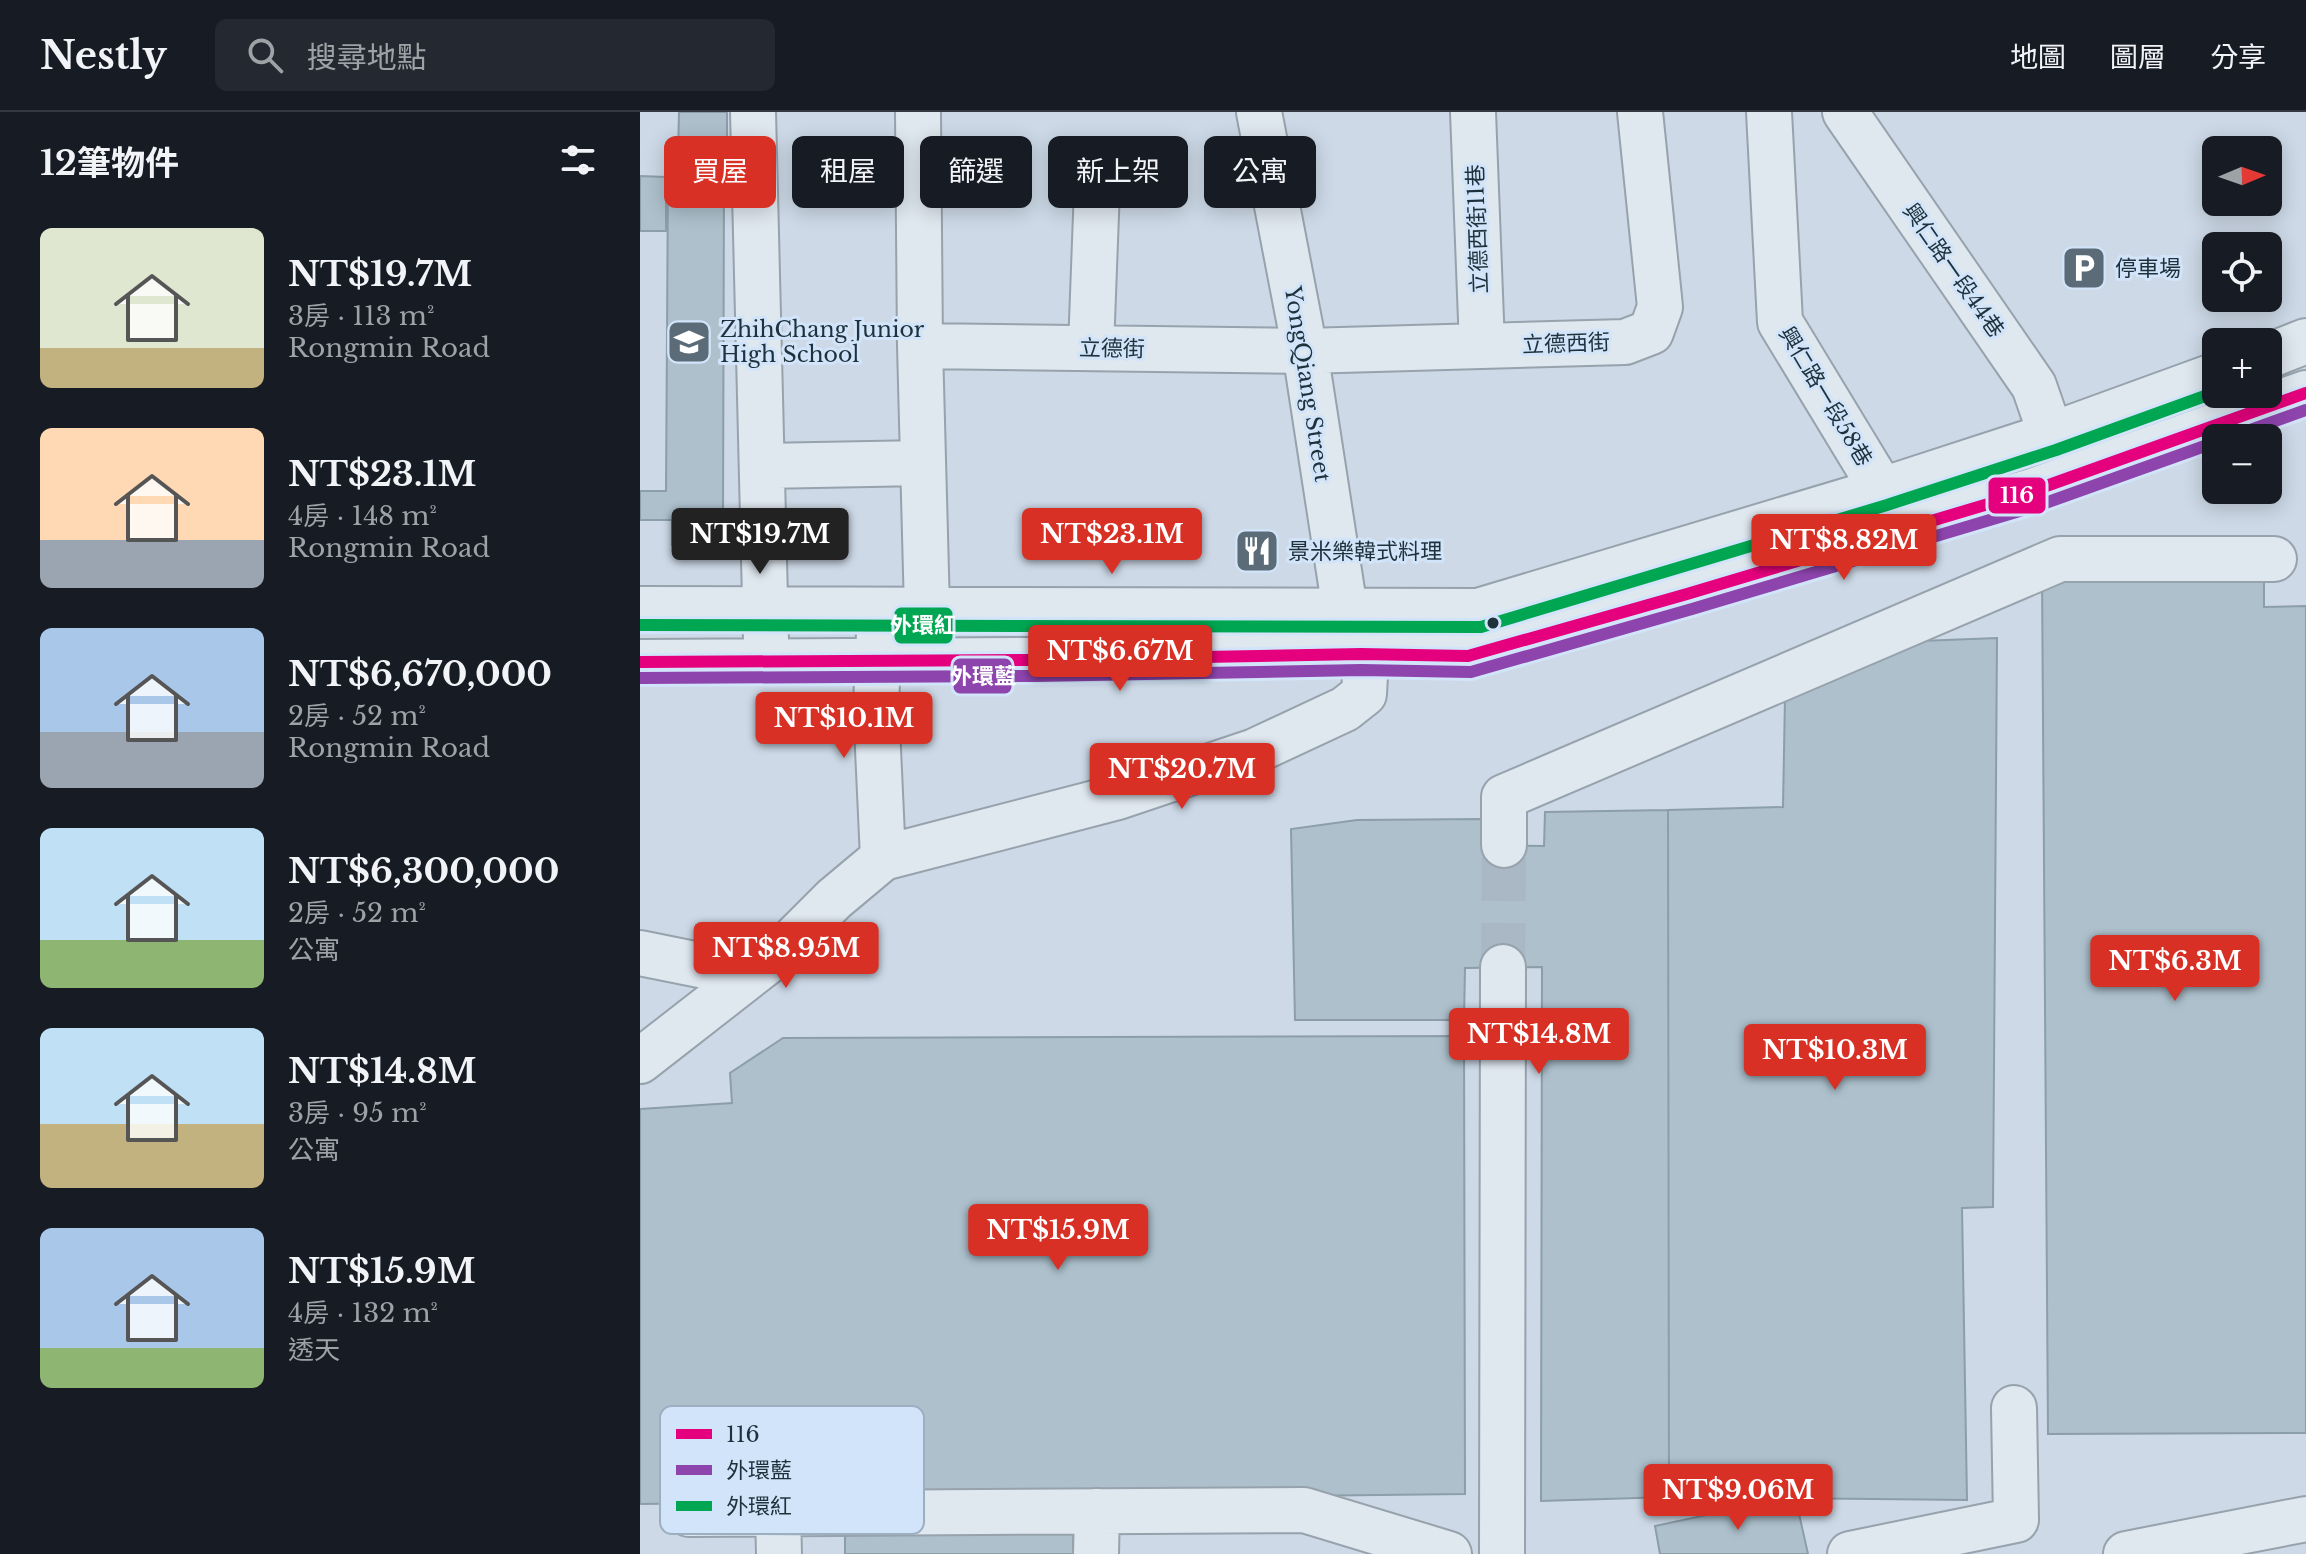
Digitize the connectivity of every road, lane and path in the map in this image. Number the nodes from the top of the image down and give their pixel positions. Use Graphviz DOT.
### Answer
graph roads {
  1 [pos="753,112"];
  2 [pos="918,112"];
  3 [pos="1259,112"];
  4 [pos="1473,112"];
  5 [pos="1640,112"];
  6 [pos="1769,112"];
  7 [pos="1845,112"];
  8 [pos="1096,208"];
  9 [pos="2306,341"];
  10 [pos="920,346"];
  11 [pos="1482,346"];
  12 [pos="1091,348"];
  13 [pos="2282,350"];
  14 [pos="1305,351"];
  15 [pos="2202,380"];
  16 [pos="2306,393"];
  17 [pos="2051,435"];
  18 [pos="923,463"];
  19 [pos="763,466"];
  20 [pos="1882,490"];
  21 [pos="1901,530"];
  22 [pos="2274,559"];
  23 [pos="640,609"];
  24 [pos="766,610"];
  25 [pos="880,610"];
  26 [pos="927,610"];
  27 [pos="1345,610"];
  28 [pos="1361,654"];
  29 [pos="640,662"];
  30 [pos="765,662"];
  31 [pos="878,662"];
  32 [pos="1504,845"];
  33 [pos="883,858"];
  34 [pos="640,953"];
  35 [pos="1503,967"];
  36 [pos="749,975"];
  37 [pos="640,1061"];
  38 [pos="2014,1408"];
  39 [pos="1097,1511"];
  40 [pos="2306,1519"];
  41 [pos="924,1524"];
  42 [pos="1096,1554"];
  43 [pos="1449,1554"];
  44 [pos="1502,1554"];
  45 [pos="1850,1554"];
  46 [pos="2127,1554"];
  1 -- 19 [label="street"];
  2 -- 10 [label="street"];
  3 -- 14 [label="street, YongQiang Street"];
  4 -- 11 [label="street, 立德西街11巷"];
  5 -- 11 [label="street, 立德西街"];
  6 -- 20 [label="street, 興仁路一段58巷"];
  7 -- 17 [label="street, 興仁路一段44巷"];
  8 -- 12 [label="street"];
  9 -- 13 [label="street"];
  10 -- 12 [label="street, 立德街"];
  10 -- 18 [label="street"];
  11 -- 14 [label="street, 立德西街"];
  12 -- 14 [label="street, 立德街"];
  14 -- 27 [label="street, YongQiang Street"];
  15 -- 17 [label="street"];
  16 -- 21 [label="street"];
  17 -- 20 [label="street"];
  18 -- 19 [label="street"];
  18 -- 26 [label="street"];
  19 -- 24 [label="street"];
  20 -- 21 [label="street, 興仁路一段58巷"];
  20 -- 27 [label="street"];
  21 -- 28 [label="street"];
  22 -- 32 [label="street"];
  23 -- 24 [label="street"];
  24 -- 25 [label="street"];
  24 -- 30 [label="street"];
  25 -- 26 [label="street"];
  25 -- 31 [label="street"];
  26 -- 27 [label="street"];
  27 -- 28 [label="street, YongQiang Street"];
  28 -- 31 [label="street"];
  28 -- 33 [label="street, YongQiang Street"];
  29 -- 30 [label="street"];
  30 -- 31 [label="street"];
  31 -- 33 [label="street"];
  33 -- 36 [label="street"];
  34 -- 36 [label="street"];
  35 -- 44 [label="street"];
  36 -- 37 [label="street"];
  38 -- 45 [label="street"];
  39 -- 41 [label="street"];
  39 -- 42 [label="street"];
  39 -- 43 [label="street"];
  40 -- 46 [label="street"];
}
